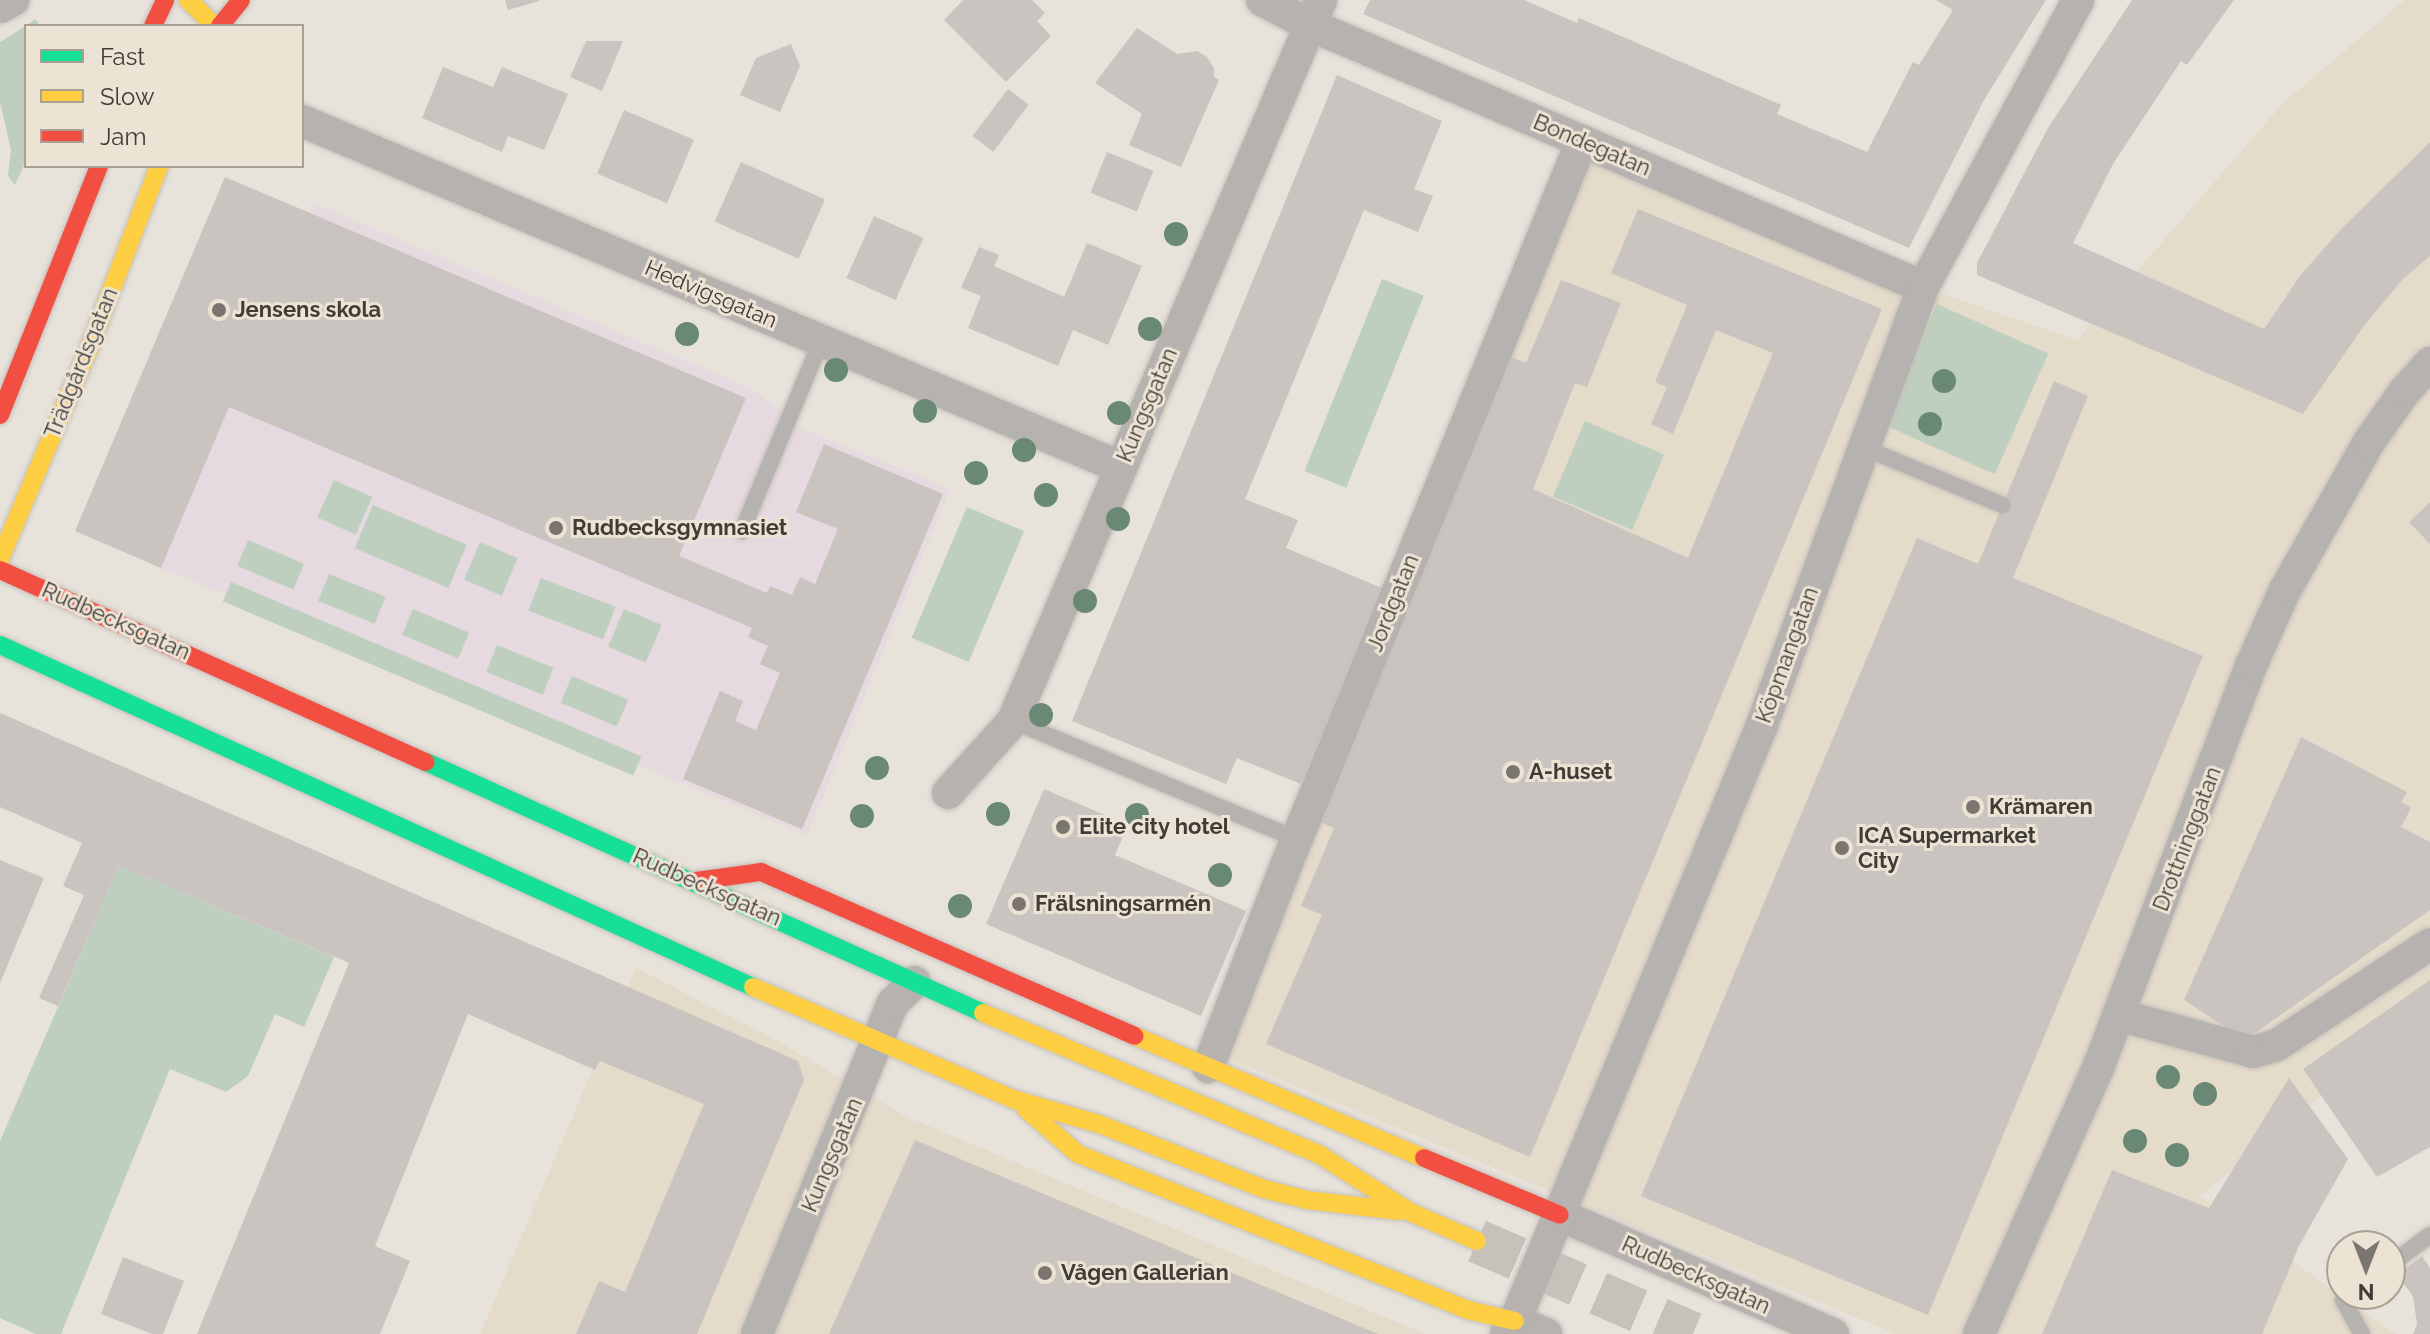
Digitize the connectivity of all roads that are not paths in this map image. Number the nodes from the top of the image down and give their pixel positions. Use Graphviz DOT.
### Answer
graph roads {
  1 [pos="13,0"];
  2 [pos="165,0"];
  3 [pos="188,0"];
  4 [pos="241,0"];
  5 [pos="1262,0"];
  6 [pos="2078,0"];
  7 [pos="0,7"];
  8 [pos="1314,12"];
  9 [pos="154,24"];
  10 [pos="216,24"];
  11 [pos="220,24"];
  12 [pos="304,122"];
  13 [pos="1582,141"];
  14 [pos="98,168"];
  15 [pos="158,168"];
  16 [pos="1923,287"];
  17 [pos="821,341"];
  18 [pos="2430,363"];
  19 [pos="0,415"];
  20 [pos="1862,447"];
  21 [pos="1120,467"];
  22 [pos="2002,505"];
  23 [pos="742,531"];
  24 [pos="0,559"];
  25 [pos="0,570"];
  26 [pos="0,645"];
  27 [pos="1013,721"];
  28 [pos="948,793"];
  29 [pos="1297,839"];
  30 [pos="696,881"];
  31 [pos="2430,944"];
  32 [pos="915,982"];
  33 [pos="2119,1015"];
  34 [pos="879,1044"];
  35 [pos="1208,1067"];
  36 [pos="1016,1100"];
  37 [pos="1410,1212"];
  38 [pos="1560,1215"];
  39 [pos="2430,1235"];
  40 [pos="1477,1241"];
  41 [pos="2406,1253"];
  42 [pos="2349,1310"];
  43 [pos="1511,1328"];
  44 [pos="757,1334"];
  45 [pos="1546,1334"];
  46 [pos="1833,1334"];
  47 [pos="1979,1334"];
  48 [pos="2362,1334"];
  1 -- 7 [label="street"];
  2 -- 9 [label="main road"];
  3 -- 10 [label="main road"];
  4 -- 11 [label="main road"];
  5 -- 8 [label="street, Bondegatan"];
  6 -- 16 [label="street, Köpmangatan"];
  8 -- 13 [label="street, Bondegatan"];
  8 -- 21 [label="street, Kungsgatan"];
  12 -- 17 [label="street, Hedvigsgatan"];
  13 -- 16 [label="street, Bondegatan"];
  13 -- 29 [label="street, Jordgatan"];
  14 -- 19 [label="main road"];
  15 -- 24 [label="main road, Trädgårdsgatan"];
  16 -- 20 [label="street, Köpmangatan"];
  17 -- 21 [label="street, Hedvigsgatan"];
  17 -- 23 [label="lane"];
  18 -- 33 [label="street, Drottninggatan"];
  20 -- 22 [label="lane"];
  20 -- 38 [label="street, Köpmangatan"];
  21 -- 27 [label="street, Kungsgatan"];
  25 -- 30 [label="main road, Rudbecksgatan"];
  26 -- 34 [label="main road, Rudbecksgatan"];
  27 -- 28 [label="street, Kungsgatan"];
  27 -- 29 [label="lane"];
  29 -- 35 [label="street, Jordgatan"];
  30 -- 32 [label="main road, Rudbecksgatan"];
  30 -- 35 [label="main road"];
  31 -- 33 [label="street"];
  32 -- 34 [label="street, Kungsgatan"];
  32 -- 37 [label="main road, Rudbecksgatan"];
  33 -- 47 [label="street, Drottninggatan"];
  34 -- 36 [label="main road, Rudbecksgatan"];
  34 -- 44 [label="street, Kungsgatan"];
  35 -- 38 [label="main road"];
  36 -- 37 [label="main road, Rudbecksgatan"];
  36 -- 43 [label="main road"];
  37 -- 40 [label="main road, Rudbecksgatan"];
  38 -- 43 [label="street, Köpmangatan"];
  38 -- 46 [label="street, Rudbecksgatan"];
  39 -- 41 [label="lane"];
  42 -- 48 [label="lane"];
  43 -- 45 [label="street"];
}
